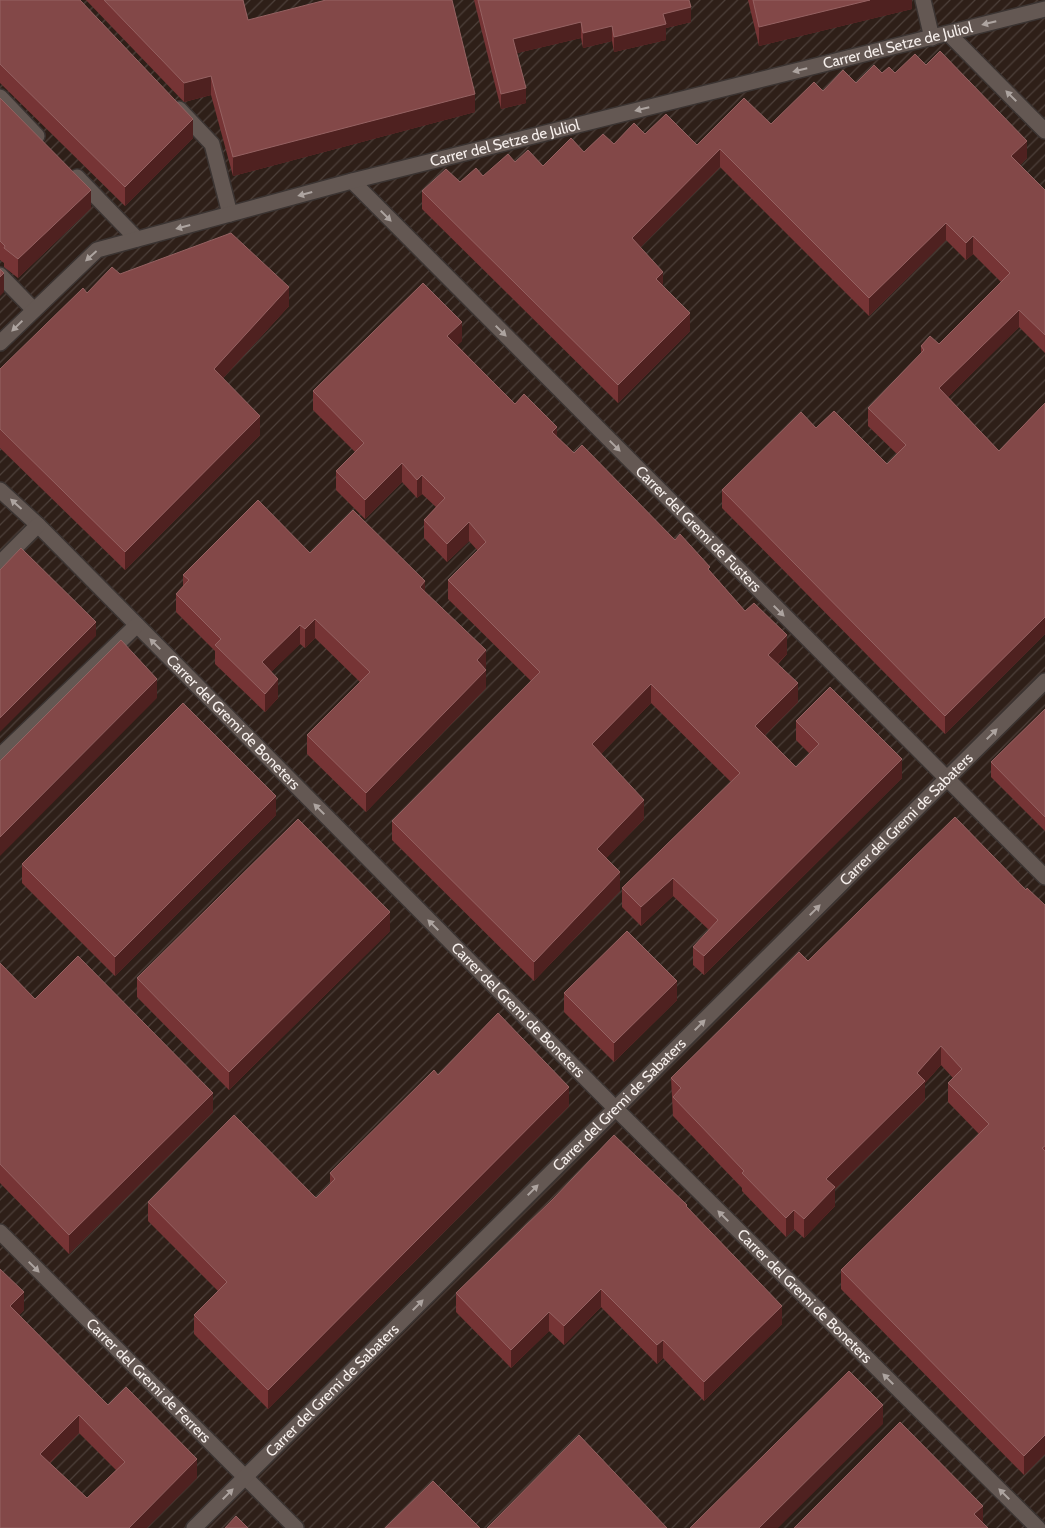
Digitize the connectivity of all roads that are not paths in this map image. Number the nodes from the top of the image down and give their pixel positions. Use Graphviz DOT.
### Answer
graph roads {
  1 [pos="923,0"];
  2 [pos="1028,6"];
  3 [pos="1045,9"];
  4 [pos="948,34"];
  5 [pos="932,38"];
  6 [pos="166,96"];
  7 [pos="0,98"];
  8 [pos="1045,130"];
  9 [pos="48,147"];
  10 [pos="68,168"];
  11 [pos="352,181"];
  12 [pos="230,214"];
  13 [pos="136,239"];
  14 [pos="0,275"];
  15 [pos="34,310"];
  16 [pos="0,342"];
  17 [pos="0,490"];
  18 [pos="38,525"];
  19 [pos="0,563"];
  20 [pos="137,625"];
  21 [pos="1045,681"];
  22 [pos="0,756"];
  23 [pos="947,779"];
  24 [pos="1045,877"];
  25 [pos="615,1108"];
  26 [pos="0,1232"];
  27 [pos="245,1477"];
  28 [pos="194,1528"];
  29 [pos="296,1528"];
  30 [pos="1038,1528"];
  1 -- 5 [label="street"];
  2 -- 3 [label="street, Carrer del Setze de Juliol"];
  2 -- 4 [label="street, Carrer del Setze de Juliol, one-way"];
  4 -- 5 [label="street, Carrer del Setze de Juliol"];
  8 -- 4 [label="street, one-way"];
  5 -- 11 [label="street, Carrer del Setze de Juliol, one-way"];
  6 -- 12 [label="street"];
  7 -- 9 [label="street"];
  10 -- 13 [label="street"];
  11 -- 12 [label="street, Carrer del Setze de Juliol, one-way"];
  11 -- 23 [label="street, Carrer del Gremi de Fusters, one-way"];
  12 -- 13 [label="street, Carrer del Setze de Juliol, one-way"];
  13 -- 15 [label="street, Carrer del Setze de Juliol, one-way"];
  14 -- 15 [label="street"];
  15 -- 16 [label="street, Carrer del Setze de Juliol, one-way"];
  18 -- 17 [label="street, Carrer del Gremi de Boneters, one-way"];
  18 -- 19 [label="street"];
  18 -- 20 [label="street, Carrer del Gremi de Boneters"];
  20 -- 22 [label="street"];
  25 -- 20 [label="street, Carrer del Gremi de Boneters, one-way"];
  23 -- 21 [label="street, Carrer del Gremi de Sabaters, one-way"];
  23 -- 24 [label="street, Carrer del Gremi de Fusters"];
  25 -- 23 [label="street, Carrer del Gremi de Sabaters, one-way"];
  27 -- 25 [label="street, Carrer del Gremi de Sabaters, one-way"];
  30 -- 25 [label="street, Carrer del Gremi de Boneters, one-way"];
  26 -- 27 [label="street, Carrer del Gremi de Ferrers, one-way"];
  28 -- 27 [label="street, Carrer del Gremi de Sabaters, one-way"];
  27 -- 29 [label="street, Carrer del Gremi de Ferrers"];
}
